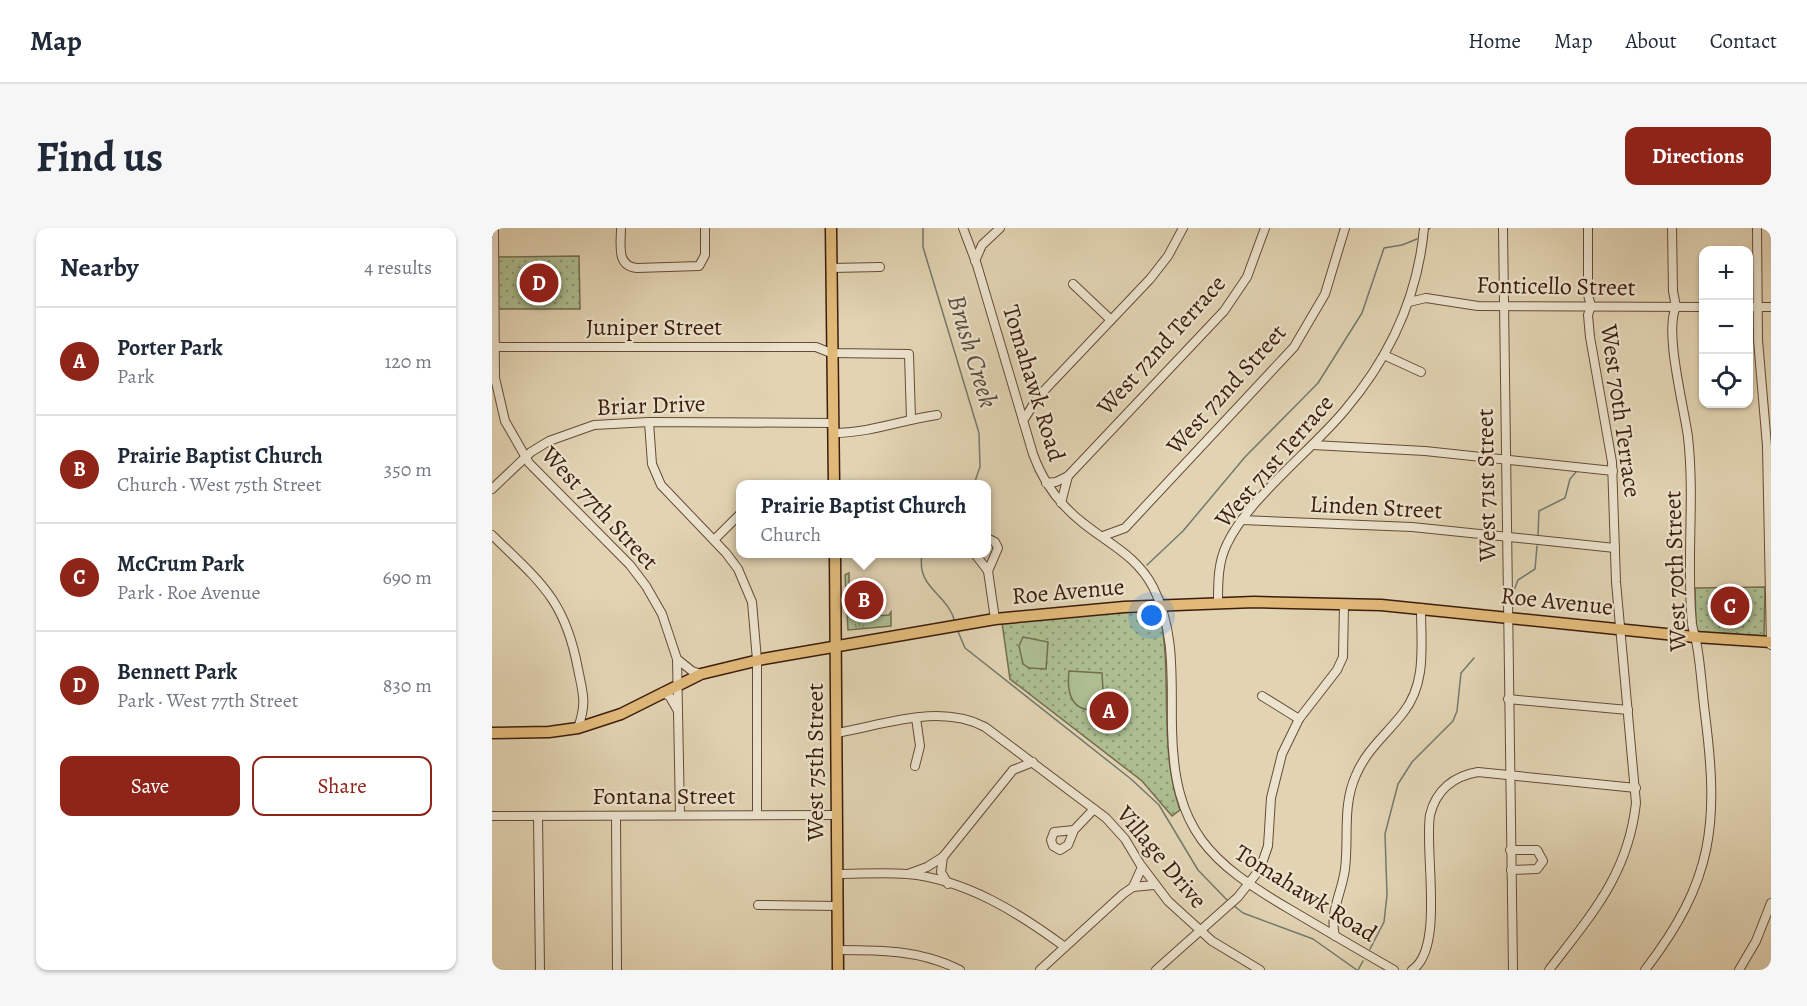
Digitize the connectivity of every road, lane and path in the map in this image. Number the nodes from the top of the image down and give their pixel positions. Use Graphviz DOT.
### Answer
graph roads {
  1 [pos="494,228"];
  2 [pos="621,228"];
  3 [pos="705,228"];
  4 [pos="831,228"];
  5 [pos="963,228"];
  6 [pos="1000,228"];
  7 [pos="1183,228"];
  8 [pos="1265,228"];
  9 [pos="1345,228"];
  10 [pos="1424,228"];
  11 [pos="1503,228"];
  12 [pos="1588,228"];
  13 [pos="1672,228"];
  14 [pos="1757,228"];
  15 [pos="988,237"];
  16 [pos="967,238"];
  17 [pos="975,261"];
  18 [pos="880,267"];
  19 [pos="831,268"];
  20 [pos="1073,284"];
  21 [pos="1414,284"];
  22 [pos="493,288"];
  23 [pos="1426,298"];
  24 [pos="1409,302"];
  25 [pos="1504,306"];
  26 [pos="1591,306"];
  27 [pos="1676,307"];
  28 [pos="1699,307"];
  29 [pos="1753,307"];
  30 [pos="1771,307"];
  31 [pos="1111,320"];
  32 [pos="831,339"];
  33 [pos="494,347"];
  34 [pos="816,347"];
  35 [pos="831,353"];
  36 [pos="1384,355"];
  37 [pos="1421,372"];
  38 [pos="1017,397"];
  39 [pos="1038,397"];
  40 [pos="938,415"];
  41 [pos="911,419"];
  42 [pos="1023,420"];
  43 [pos="649,422"];
  44 [pos="833,428"];
  45 [pos="1313,446"];
  46 [pos="525,457"];
  47 [pos="1505,459"];
  48 [pos="1613,471"];
  49 [pos="1068,476"];
  50 [pos="834,480"];
  51 [pos="1046,483"];
  52 [pos="492,489"];
  53 [pos="1061,503"];
  54 [pos="736,518"];
  55 [pos="1242,520"];
  56 [pos="1125,528"];
  57 [pos="492,535"];
  58 [pos="1103,536"];
  59 [pos="1506,536"];
  60 [pos="714,540"];
  61 [pos="991,540"];
  62 [pos="1615,548"];
  63 [pos="1121,549"];
  64 [pos="835,558"];
  65 [pos="978,558"];
  66 [pos="988,572"];
  67 [pos="1218,602"];
  68 [pos="1161,604"];
  69 [pos="1344,604"];
  70 [pos="1421,608"];
  71 [pos="1507,617"];
  72 [pos="995,619"];
  73 [pos="1620,629"];
  74 [pos="1695,637"];
  75 [pos="1771,643"];
  76 [pos="836,645"];
  77 [pos="677,659"];
  78 [pos="757,660"];
  79 [pos="701,674"];
  80 [pos="679,684"];
  81 [pos="663,692"];
  82 [pos="1262,696"];
  83 [pos="1508,699"];
  84 [pos="585,706"];
  85 [pos="1628,710"];
  86 [pos="680,715"];
  87 [pos="916,718"];
  88 [pos="1299,719"];
  89 [pos="600,722"];
  90 [pos="578,728"];
  91 [pos="837,732"];
  92 [pos="492,733"];
  93 [pos="1016,749"];
  94 [pos="1032,762"];
  95 [pos="915,766"];
  96 [pos="1014,770"];
  97 [pos="1509,775"];
  98 [pos="1636,788"];
  99 [pos="1094,808"];
  100 [pos="757,814"];
  101 [pos="681,815"];
  102 [pos="836,815"];
  103 [pos="492,816"];
  104 [pos="538,816"];
  105 [pos="615,816"];
  106 [pos="1074,830"];
  107 [pos="1510,850"];
  108 [pos="943,857"];
  109 [pos="1142,867"];
  110 [pos="1511,870"];
  111 [pos="837,874"];
  112 [pos="907,874"];
  113 [pos="948,884"];
  114 [pos="1154,885"];
  115 [pos="1249,885"];
  116 [pos="1133,887"];
  117 [pos="1771,903"];
  118 [pos="758,905"];
  119 [pos="838,906"];
  120 [pos="1333,913"];
  121 [pos="1315,924"];
  122 [pos="1200,932"];
  123 [pos="1335,936"];
  124 [pos="1065,946"];
  125 [pos="838,950"];
  126 [pos="1416,969"];
  127 [pos="540,970"];
  128 [pos="617,970"];
  129 [pos="838,970"];
  130 [pos="960,970"];
  131 [pos="1040,970"];
  132 [pos="1156,970"];
  133 [pos="1260,970"];
  134 [pos="1394,970"];
  135 [pos="1513,970"];
  136 [pos="1549,970"];
  137 [pos="1645,970"];
  138 [pos="1739,970"];
  1 -- 22 [label="street, West 77th Street"];
  2 -- 3 [label="street"];
  4 -- 19 [label="main road"];
  5 -- 16 [label="street, Tomahawk Road"];
  6 -- 15 [label="street"];
  7 -- 31 [label="street"];
  8 -- 49 [label="street, West 72nd Terrace"];
  9 -- 56 [label="street, West 72nd Street"];
  10 -- 21 [label="street, West 71st Terrace"];
  11 -- 25 [label="street, West 71st Street"];
  12 -- 26 [label="street, West 70th Terrace"];
  13 -- 27 [label="street, West 70th Street"];
  14 -- 29 [label="street"];
  15 -- 16 [label="street"];
  15 -- 17 [label="street"];
  16 -- 17 [label="street, Tomahawk Road"];
  17 -- 38 [label="street, Tomahawk Road"];
  18 -- 19 [label="street"];
  19 -- 32 [label="main road"];
  20 -- 31 [label="street"];
  21 -- 23 [label="street"];
  21 -- 24 [label="street, West 71st Terrace"];
  22 -- 33 [label="street, West 77th Street"];
  23 -- 24 [label="street, Fonticello Street"];
  23 -- 25 [label="street, Fonticello Street"];
  24 -- 36 [label="street, West 71st Terrace"];
  25 -- 26 [label="street, Fonticello Street"];
  25 -- 47 [label="street, West 71st Street"];
  26 -- 27 [label="street, Fonticello Street"];
  26 -- 48 [label="street, West 70th Terrace"];
  27 -- 28 [label="street, Fonticello Street"];
  27 -- 74 [label="street, West 70th Street"];
  29 -- 30 [label="street"];
  29 -- 75 [label="street"];
  31 -- 39 [label="street"];
  32 -- 34 [label="street, Juniper Street"];
  32 -- 35 [label="main road"];
  33 -- 34 [label="street, Juniper Street"];
  33 -- 46 [label="street, West 77th Street"];
  34 -- 35 [label="street, Juniper Street"];
  35 -- 41 [label="street, Juniper Street"];
  35 -- 44 [label="main road"];
  36 -- 37 [label="street"];
  36 -- 45 [label="street, West 71st Terrace"];
  38 -- 39 [label="street"];
  38 -- 42 [label="street, Tomahawk Road"];
  39 -- 42 [label="street"];
  40 -- 41 [label="street, Briar Drive"];
  41 -- 44 [label="street, Briar Drive"];
  42 -- 51 [label="street, Tomahawk Road"];
  43 -- 44 [label="street, Briar Drive"];
  43 -- 46 [label="street, Briar Drive"];
  43 -- 60 [label="street"];
  44 -- 50 [label="main road"];
  45 -- 47 [label="street"];
  45 -- 55 [label="street, West 71st Terrace"];
  46 -- 52 [label="street, Briar Drive"];
  46 -- 77 [label="street, West 77th Street"];
  47 -- 48 [label="street"];
  47 -- 59 [label="street, West 71st Street"];
  48 -- 62 [label="street, West 70th Terrace"];
  49 -- 51 [label="street, West 72nd Terrace"];
  49 -- 53 [label="street, West 72nd Terrace"];
  51 -- 53 [label="street, Tomahawk Road"];
  53 -- 58 [label="street, Tomahawk Road"];
  54 -- 60 [label="street"];
  55 -- 59 [label="street, Linden Street"];
  55 -- 67 [label="street, West 71st Terrace"];
  56 -- 58 [label="street, West 72nd Street"];
  56 -- 63 [label="street"];
  57 -- 84 [label="street"];
  58 -- 63 [label="street, Tomahawk Road"];
  59 -- 62 [label="street, Linden Street"];
  59 -- 71 [label="street, West 71st Street"];
  60 -- 78 [label="street"];
  61 -- 66 [label="street"];
  62 -- 73 [label="street, West 70th Terrace"];
  63 -- 68 [label="street, Tomahawk Road"];
  64 -- 76 [label="main road, West 75th Street"];
  65 -- 66 [label="street"];
  66 -- 72 [label="street"];
  67 -- 68 [label="main road, Roe Avenue"];
  67 -- 69 [label="main road, Roe Avenue"];
  68 -- 72 [label="main road, Roe Avenue"];
  68 -- 115 [label="street, Tomahawk Road"];
  69 -- 70 [label="main road, Roe Avenue"];
  69 -- 88 [label="street"];
  70 -- 71 [label="main road, Roe Avenue"];
  70 -- 120 [label="street"];
  71 -- 73 [label="main road, Roe Avenue"];
  71 -- 83 [label="street, West 71st Street"];
  72 -- 76 [label="main road, Roe Avenue"];
  73 -- 74 [label="main road, Roe Avenue"];
  73 -- 85 [label="street, West 70th Terrace"];
  74 -- 75 [label="main road, Roe Avenue"];
  74 -- 137 [label="street, West 70th Street"];
  76 -- 78 [label="main road, Roe Avenue"];
  76 -- 91 [label="main road, West 75th Street"];
  77 -- 79 [label="street"];
  77 -- 80 [label="street, West 77th Street"];
  78 -- 79 [label="main road, Roe Avenue"];
  78 -- 100 [label="street"];
  79 -- 80 [label="main road, Roe Avenue"];
  80 -- 81 [label="main road, Roe Avenue"];
  80 -- 86 [label="street, West 77th Street"];
  81 -- 86 [label="street"];
  81 -- 89 [label="main road, Roe Avenue"];
  82 -- 88 [label="street"];
  83 -- 85 [label="street"];
  83 -- 97 [label="street, West 71st Street"];
  84 -- 89 [label="street"];
  84 -- 90 [label="street"];
  85 -- 98 [label="street, West 70th Terrace"];
  86 -- 101 [label="street, West 77th Street"];
  87 -- 91 [label="street, Village Drive"];
  87 -- 93 [label="street, Village Drive"];
  87 -- 95 [label="street"];
  88 -- 115 [label="street"];
  89 -- 90 [label="main road, Roe Avenue"];
  90 -- 92 [label="main road, Roe Avenue"];
  91 -- 102 [label="main road, West 75th Street"];
  93 -- 94 [label="street, Village Drive"];
  93 -- 96 [label="street"];
  94 -- 96 [label="street"];
  94 -- 99 [label="street, Village Drive"];
  96 -- 108 [label="street"];
  97 -- 98 [label="street"];
  97 -- 107 [label="street, West 71st Street"];
  97 -- 126 [label="street"];
  98 -- 136 [label="street, West 70th Terrace"];
  99 -- 106 [label="street, Village Drive"];
  99 -- 109 [label="street, Village Drive"];
  100 -- 101 [label="street, Fontana Street"];
  100 -- 102 [label="street, Fontana Street"];
  101 -- 105 [label="street, Fontana Street"];
  102 -- 111 [label="main road, West 75th Street"];
  103 -- 104 [label="street, Fontana Street"];
  104 -- 105 [label="street, Fontana Street"];
  104 -- 127 [label="street"];
  105 -- 128 [label="street"];
  107 -- 110 [label="street, West 71st Street"];
  107 -- 110 [label="street"];
  108 -- 112 [label="street"];
  108 -- 113 [label="street"];
  109 -- 114 [label="street, Village Drive"];
  109 -- 116 [label="street"];
  110 -- 135 [label="street, West 71st Street"];
  111 -- 112 [label="street"];
  111 -- 119 [label="main road, West 75th Street"];
  112 -- 113 [label="street"];
  113 -- 124 [label="street"];
  114 -- 116 [label="street"];
  114 -- 122 [label="street, Village Drive"];
  115 -- 121 [label="street, Tomahawk Road"];
  115 -- 122 [label="street"];
  116 -- 124 [label="street"];
  117 -- 138 [label="street"];
  118 -- 119 [label="street"];
  119 -- 125 [label="main road, West 75th Street"];
  120 -- 121 [label="street"];
  120 -- 123 [label="street"];
  121 -- 123 [label="street, Tomahawk Road"];
  122 -- 132 [label="street"];
  122 -- 133 [label="street, Village Drive"];
  123 -- 134 [label="street, Tomahawk Road"];
  124 -- 131 [label="street"];
  125 -- 129 [label="main road, West 75th Street"];
  125 -- 130 [label="street"];
}
